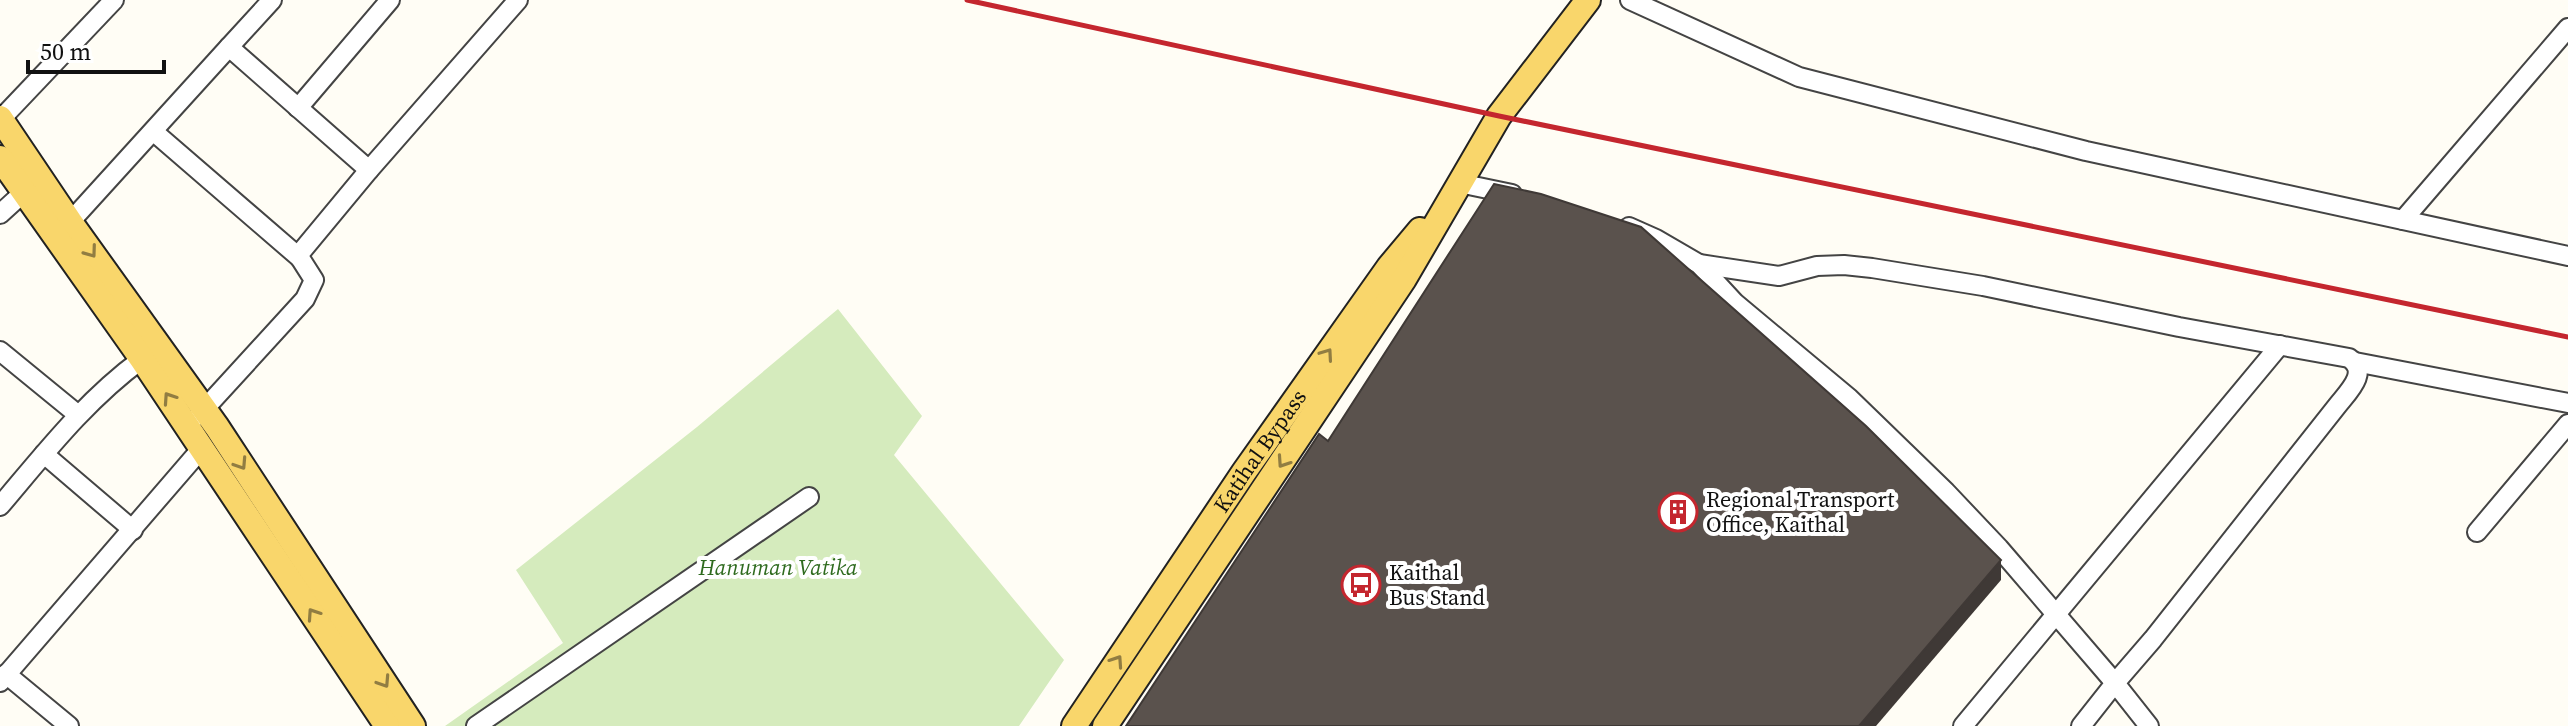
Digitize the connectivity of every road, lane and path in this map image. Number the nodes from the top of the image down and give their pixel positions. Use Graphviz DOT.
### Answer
graph roads {
  1 [pos="114,0"];
  2 [pos="272,0"];
  3 [pos="390,0"];
  4 [pos="518,0"];
  5 [pos="1588,0"];
  6 [pos="1630,0"];
  7 [pos="2568,28"];
  8 [pos="229,47"];
  9 [pos="298,108"];
  10 [pos="0,119"];
  11 [pos="154,132"];
  12 [pos="0,158"];
  13 [pos="369,170"];
  14 [pos="1459,183"];
  15 [pos="31,186"];
  16 [pos="1526,197"];
  17 [pos="0,214"];
  18 [pos="2403,220"];
  19 [pos="70,222"];
  20 [pos="1617,223"];
  21 [pos="2568,256"];
  22 [pos="300,258"];
  23 [pos="1699,264"];
  24 [pos="2280,345"];
  25 [pos="0,351"];
  26 [pos="142,359"];
  27 [pos="2355,362"];
  28 [pos="2568,403"];
  29 [pos="77,414"];
  30 [pos="196,418"];
  31 [pos="2568,424"];
  32 [pos="202,448"];
  33 [pos="44,454"];
  34 [pos="809,497"];
  35 [pos="0,506"];
  36 [pos="133,530"];
  37 [pos="2477,532"];
  38 [pos="2057,615"];
  39 [pos="3,678"];
  40 [pos="2115,683"];
  41 [pos="69,726"];
  42 [pos="387,726"];
  43 [pos="413,726"];
  44 [pos="476,726"];
  45 [pos="1074,726"];
  46 [pos="1105,726"];
  47 [pos="1963,726"];
  48 [pos="2081,726"];
  49 [pos="2149,726"];
  1 -- 10 [label="street"];
  2 -- 8 [label="street"];
  3 -- 9 [label="street"];
  4 -- 13 [label="street"];
  5 -- 14 [label="main road, Katihal Bypass"];
  6 -- 18 [label="street"];
  7 -- 18 [label="street"];
  8 -- 9 [label="street"];
  8 -- 11 [label="street"];
  9 -- 13 [label="street"];
  10 -- 15 [label="main road"];
  11 -- 19 [label="street"];
  11 -- 22 [label="street"];
  12 -- 15 [label="main road"];
  13 -- 22 [label="street"];
  14 -- 16 [label="street"];
  45 -- 14 [label="main road, Katihal Bypass, one-way"];
  14 -- 46 [label="main road, Katihal Bypass, one-way"];
  15 -- 17 [label="street"];
  15 -- 19 [label="main road"];
  15 -- 26 [label="main road"];
  18 -- 21 [label="street"];
  19 -- 30 [label="main road, one-way"];
  20 -- 23 [label="street"];
  22 -- 30 [label="street"];
  23 -- 24 [label="street"];
  23 -- 38 [label="street"];
  24 -- 27 [label="street"];
  24 -- 38 [label="street"];
  25 -- 29 [label="street"];
  26 -- 29 [label="street"];
  30 -- 26 [label="main road, one-way"];
  27 -- 28 [label="street"];
  27 -- 40 [label="street"];
  29 -- 33 [label="street"];
  30 -- 32 [label="main road"];
  30 -- 43 [label="main road, one-way"];
  31 -- 37 [label="street"];
  32 -- 36 [label="street"];
  42 -- 32 [label="main road, one-way"];
  33 -- 35 [label="street"];
  33 -- 36 [label="street"];
  34 -- 44 [label="street"];
  36 -- 39 [label="street"];
  38 -- 40 [label="street"];
  38 -- 47 [label="street"];
  39 -- 41 [label="street"];
  40 -- 48 [label="street"];
  40 -- 49 [label="street"];
}
